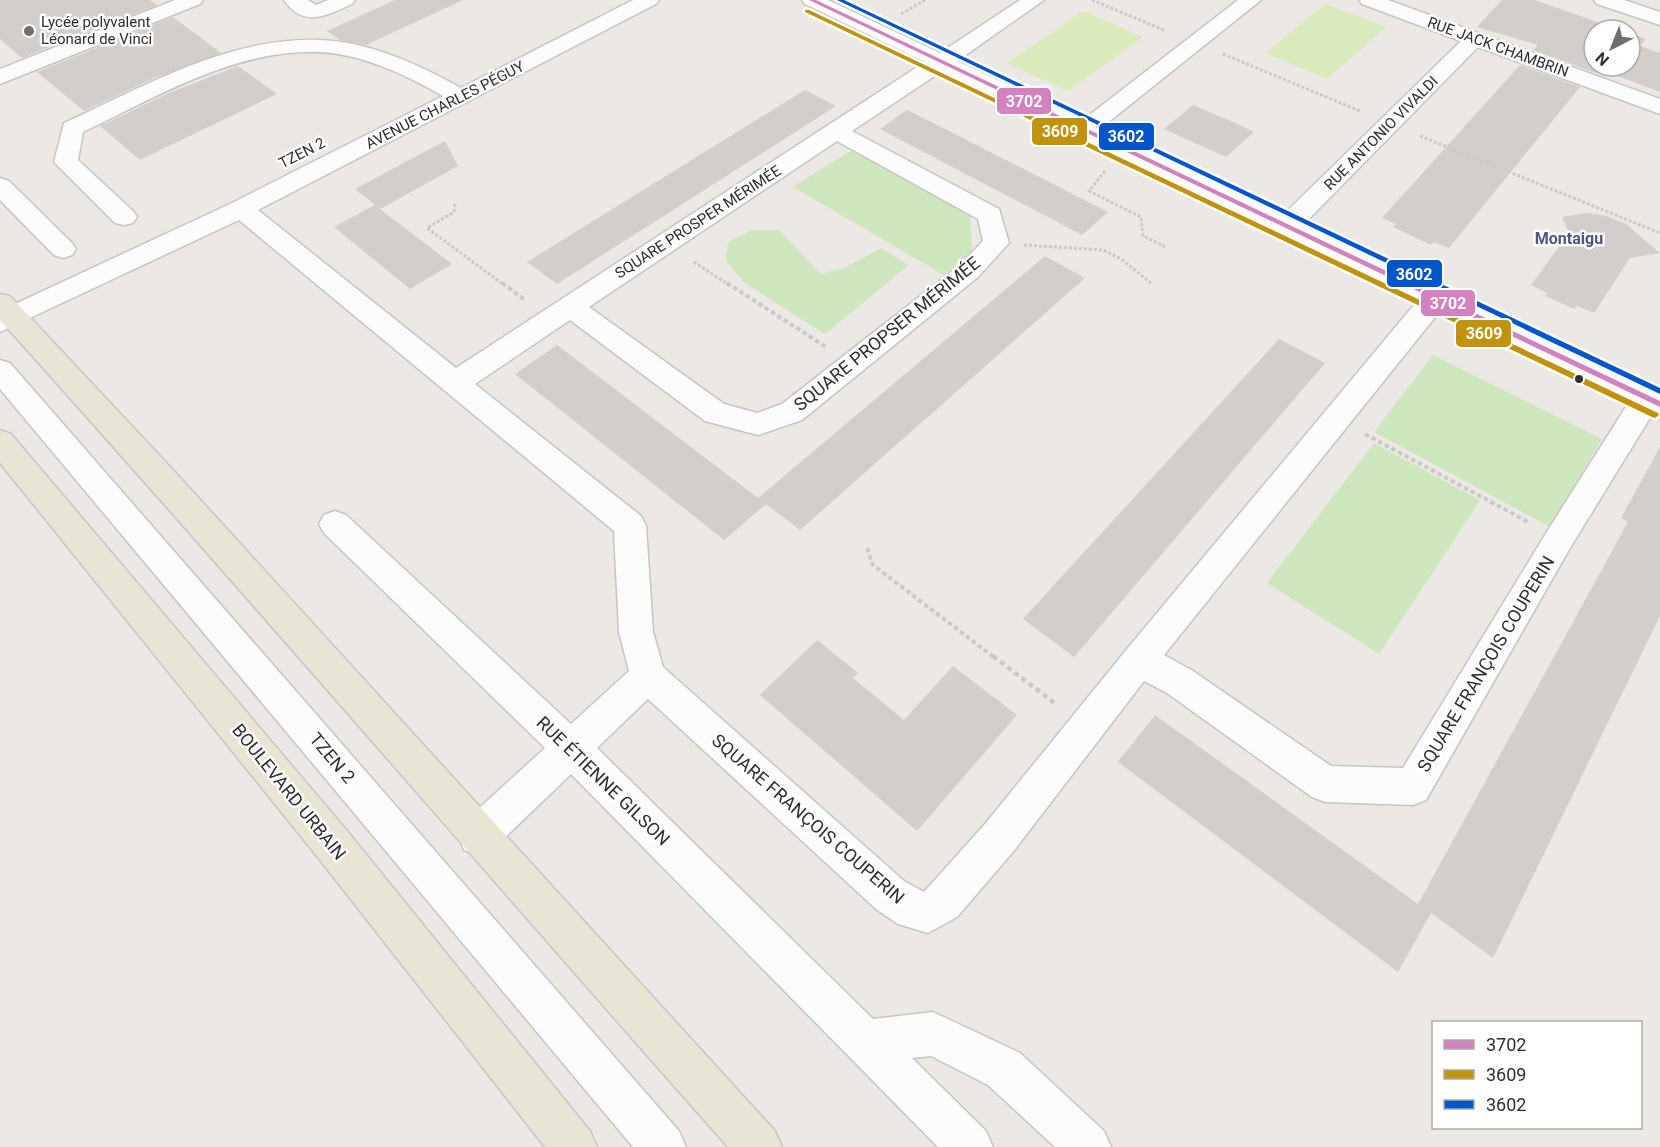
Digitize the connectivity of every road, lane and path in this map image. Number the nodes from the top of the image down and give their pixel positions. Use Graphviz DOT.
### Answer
graph roads {
  1 [pos="193,0"];
  2 [pos="294,0"];
  3 [pos="345,0"];
  4 [pos="606,0"];
  5 [pos="649,0"];
  6 [pos="812,0"];
  7 [pos="1034,0"];
  8 [pos="1092,0"];
  9 [pos="1251,0"];
  10 [pos="1369,0"];
  11 [pos="1604,0"];
  12 [pos="1660,19"];
  13 [pos="1474,39"];
  14 [pos="1197,43"];
  15 [pos="942,62"];
  16 [pos="0,77"];
  17 [pos="438,84"];
  18 [pos="418,94"];
  19 [pos="461,97"];
  20 [pos="1660,107"];
  21 [pos="1390,123"];
  22 [pos="1085,129"];
  23 [pos="835,131"];
  24 [pos="0,186"];
  25 [pos="232,201"];
  26 [pos="124,217"];
  27 [pos="1287,226"];
  28 [pos="1660,233"];
  29 [pos="996,243"];
  30 [pos="63,249"];
  31 [pos="1150,283"];
  32 [pos="1436,297"];
  33 [pos="570,307"];
  34 [pos="3,311"];
  35 [pos="0,370"];
  36 [pos="455,383"];
  37 [pos="1654,401"];
  38 [pos="1335,417"];
  39 [pos="0,442"];
  40 [pos="335,524"];
  41 [pos="1559,539"];
  42 [pos="867,548"];
  43 [pos="1139,660"];
  44 [pos="648,676"];
  45 [pos="1086,728"];
  46 [pos="572,748"];
  47 [pos="478,836"];
  48 [pos="866,1042"];
  49 [pos="574,1147"];
  50 [pos="663,1147"];
  51 [pos="759,1147"];
  52 [pos="970,1147"];
  53 [pos="1088,1147"];
  1 -- 16 [label="street"];
  2 -- 3 [label="street"];
  4 -- 17 [label="street"];
  5 -- 19 [label="street, AVENUE CHARLES PÉGUY"];
  6 -- 15 [label="street"];
  7 -- 15 [label="street, SQUARE PROSPER MÉRIMÉE"];
  8 -- 14 [label="path"];
  9 -- 14 [label="street"];
  10 -- 13 [label="street, RUE JACK CHAMBRIN"];
  11 -- 12 [label="street"];
  13 -- 20 [label="street, RUE JACK CHAMBRIN"];
  13 -- 21 [label="street, RUE ANTONIO VIVALDI"];
  14 -- 21 [label="path"];
  14 -- 22 [label="street"];
  15 -- 22 [label="street"];
  15 -- 23 [label="street, SQUARE PROSPER MÉRIMÉE"];
  17 -- 18 [label="street"];
  17 -- 19 [label="street"];
  17 -- 26 [label="street"];
  19 -- 25 [label="street, AVENUE CHARLES PÉGUY"];
  21 -- 27 [label="street, RUE ANTONIO VIVALDI"];
  21 -- 28 [label="path"];
  22 -- 27 [label="street"];
  23 -- 29 [label="street, SQUARE PROPSER MÉRIMÉE"];
  23 -- 33 [label="street, SQUARE PROSPER MÉRIMÉE"];
  24 -- 30 [label="street"];
  25 -- 34 [label="street, AVENUE CHARLES PÉGUY"];
  25 -- 36 [label="street"];
  27 -- 32 [label="street"];
  29 -- 31 [label="path"];
  29 -- 33 [label="street, SQUARE PROPSER MÉRIMÉE"];
  32 -- 37 [label="street"];
  32 -- 38 [label="street, SQUARE FRANÇOIS COUPERIN"];
  33 -- 36 [label="street, SQUARE PROSPER MÉRIMÉE"];
  34 -- 47 [label="main road"];
  35 -- 50 [label="street, TZEN 2"];
  36 -- 44 [label="street"];
  37 -- 41 [label="street, SQUARE FRANÇOIS COUPERIN"];
  38 -- 41 [label="path"];
  38 -- 43 [label="street, SQUARE FRANÇOIS COUPERIN"];
  39 -- 49 [label="main road, BOULEVARD URBAIN"];
  40 -- 46 [label="street, RUE ÉTIENNE GILSON"];
  41 -- 43 [label="street, SQUARE FRANÇOIS COUPERIN"];
  42 -- 45 [label="path"];
  43 -- 45 [label="street, SQUARE FRANÇOIS COUPERIN"];
  44 -- 45 [label="street, SQUARE FRANÇOIS COUPERIN"];
  44 -- 46 [label="street"];
  46 -- 47 [label="street"];
  46 -- 48 [label="street, RUE ÉTIENNE GILSON"];
  47 -- 51 [label="main road"];
  48 -- 52 [label="street, RUE ÉTIENNE GILSON"];
  48 -- 53 [label="street"];
}
